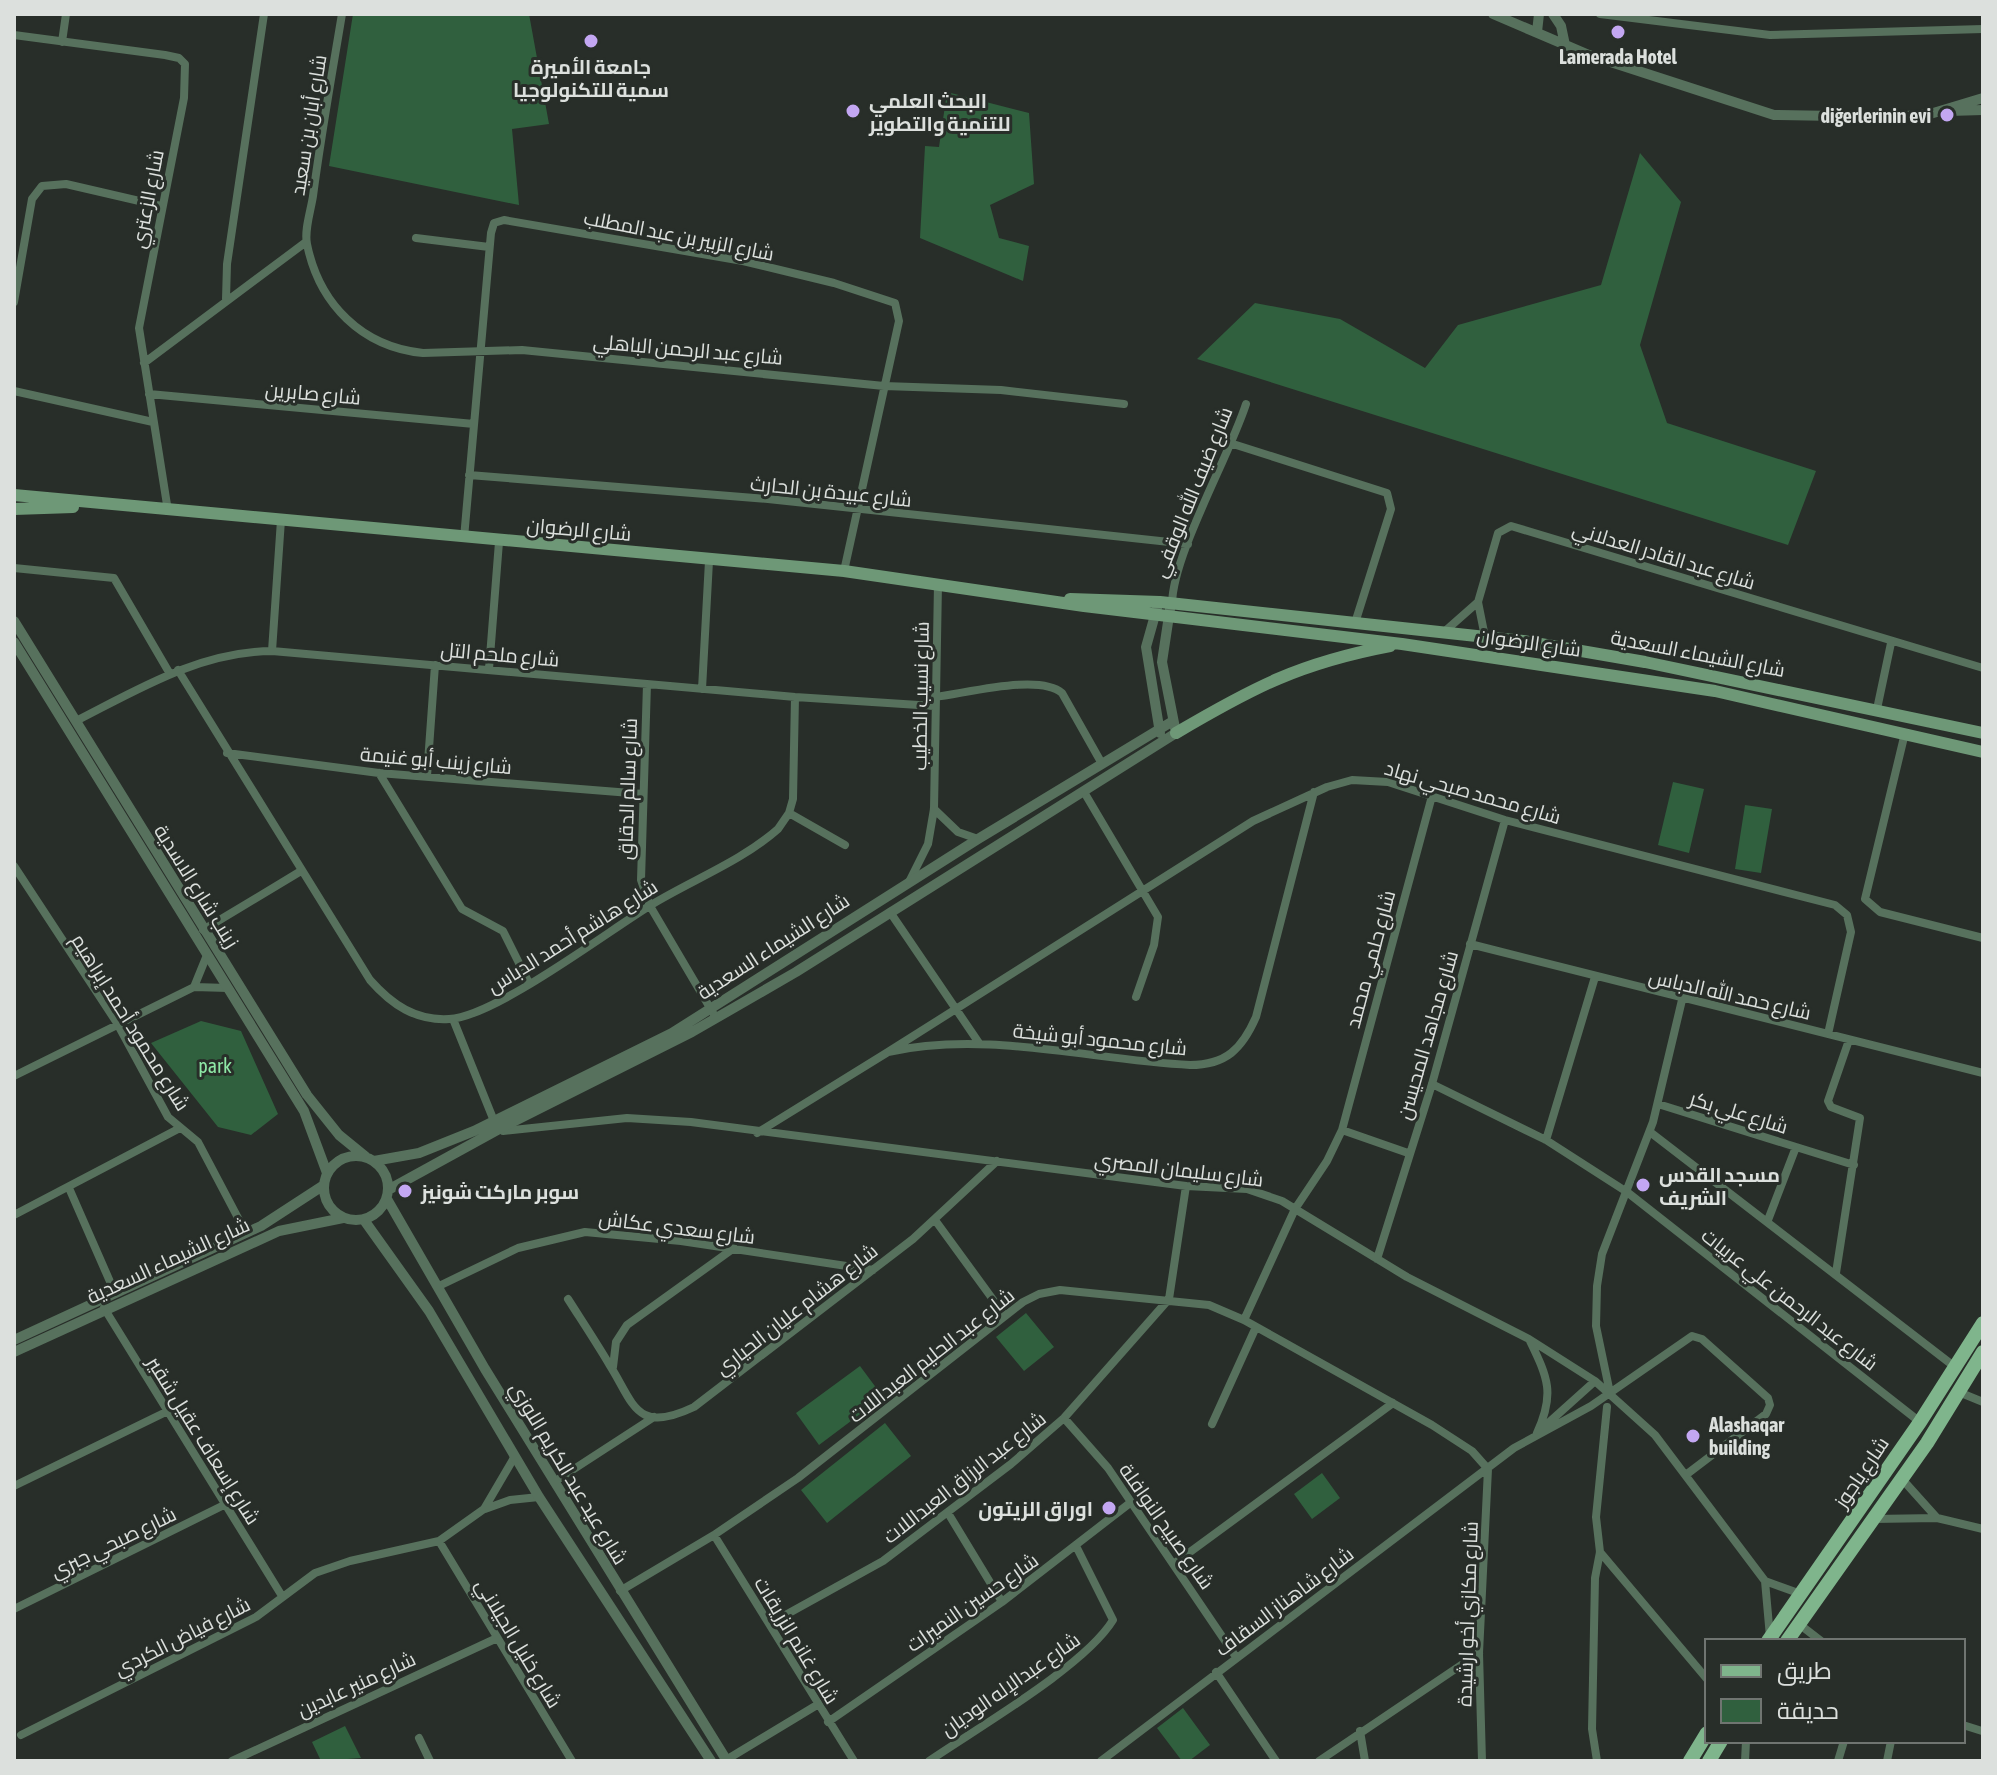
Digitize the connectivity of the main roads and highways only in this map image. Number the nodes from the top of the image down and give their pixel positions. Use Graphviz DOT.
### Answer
graph roads {
  1 [pos="14,495"];
  2 [pos="88,504"];
  3 [pos="20,508"];
  4 [pos="14,523"];
  5 [pos="1165,606"];
  6 [pos="1355,623"];
  7 [pos="1402,644"];
  8 [pos="1602,655"];
  9 [pos="1645,662"];
  10 [pos="1599,672"];
  11 [pos="1642,680"];
  12 [pos="1174,727"];
  13 [pos="1983,733"];
  14 [pos="1983,752"];
  15 [pos="1983,1323"];
  16 [pos="1983,1352"];
  17 [pos="1770,1639"];
  18 [pos="1788,1639"];
  19 [pos="1705,1736"];
  20 [pos="1720,1743"];
  21 [pos="1690,1761"];
  22 [pos="1709,1761"];
  1 -- 2 [label="main road, شارع الرضوان"];
  2 -- 3 [label="main road, شارع الرضوان"];
  2 -- 5 [label="main road, شارع الرضوان"];
  3 -- 4 [label="main road"];
  5 -- 6 [label="main road, شارع الرضوان"];
  5 -- 7 [label="main road, شارع الرضوان"];
  6 -- 8 [label="main road, شارع الشيماء السعدية"];
  7 -- 10 [label="main road, شارع الرضوان"];
  7 -- 12 [label="main road"];
  8 -- 9 [label="main road, شارع الشيماء السعدية"];
  8 -- 10 [label="main road"];
  9 -- 11 [label="main road"];
  9 -- 13 [label="main road, شارع الشيماء السعدية"];
  10 -- 11 [label="main road, شارع الرضوان"];
  11 -- 14 [label="main road, شارع الرضوان"];
  15 -- 17 [label="main road, شارع ياجوز"];
  16 -- 18 [label="main road, شارع ياجوز"];
  19 -- 21 [label="main road"];
  20 -- 22 [label="main road"];
}
